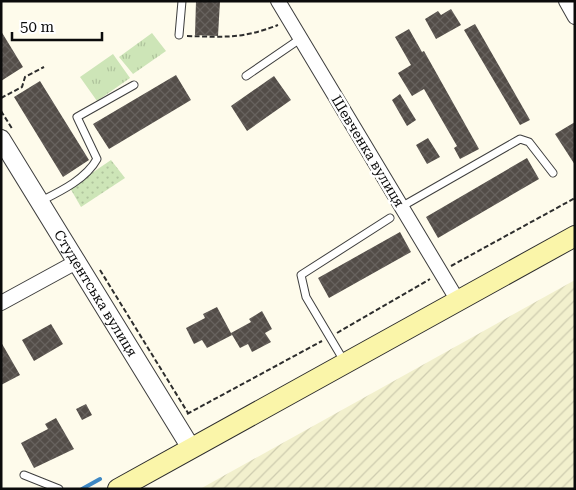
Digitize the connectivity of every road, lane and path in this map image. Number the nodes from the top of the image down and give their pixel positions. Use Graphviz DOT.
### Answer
graph roads {
  1 [pos="182,1"];
  2 [pos="278,1"];
  3 [pos="566,1"];
  4 [pos="575,17"];
  5 [pos="290,21"];
  6 [pos="180,35"];
  7 [pos="300,39"];
  8 [pos="44,67"];
  9 [pos="246,76"];
  10 [pos="134,85"];
  11 [pos="1,98"];
  12 [pos="1,138"];
  13 [pos="553,173"];
  14 [pos="575,198"];
  15 [pos="40,201"];
  16 [pos="401,207"];
  17 [pos="390,218"];
  18 [pos="575,236"];
  19 [pos="78,260"];
  20 [pos="440,272"];
  21 [pos="458,301"];
  22 [pos="1,302"];
  23 [pos="330,336"];
  24 [pos="345,364"];
  25 [pos="174,421"];
  26 [pos="191,448"];
  27 [pos="24,475"];
  28 [pos="59,489"];
  29 [pos="118,489"];
  1 -- 6 [label="lane"];
  2 -- 5 [label="street, Шевченка вулиця"];
  3 -- 4 [label="street"];
  5 -- 6 [label="path"];
  5 -- 7 [label="street, Шевченка вулиця"];
  7 -- 9 [label="lane"];
  7 -- 16 [label="street, Шевченка вулиця"];
  8 -- 11 [label="path"];
  10 -- 15 [label="lane"];
  12 -- 15 [label="street, Студентська вулиця"];
  13 -- 16 [label="lane"];
  14 -- 20 [label="path"];
  15 -- 19 [label="street, Студентська вулиця"];
  16 -- 20 [label="street, Шевченка вулиця"];
  17 -- 23 [label="lane"];
  18 -- 21 [label="main road"];
  19 -- 22 [label="street"];
  19 -- 25 [label="street, Студентська вулиця"];
  20 -- 21 [label="street, Шевченка вулиця"];
  20 -- 23 [label="path"];
  21 -- 24 [label="main road"];
  23 -- 24 [label="lane"];
  23 -- 25 [label="path"];
  24 -- 26 [label="main road"];
  25 -- 26 [label="street, Студентська вулиця"];
  26 -- 29 [label="main road"];
  27 -- 28 [label="lane"];
}
